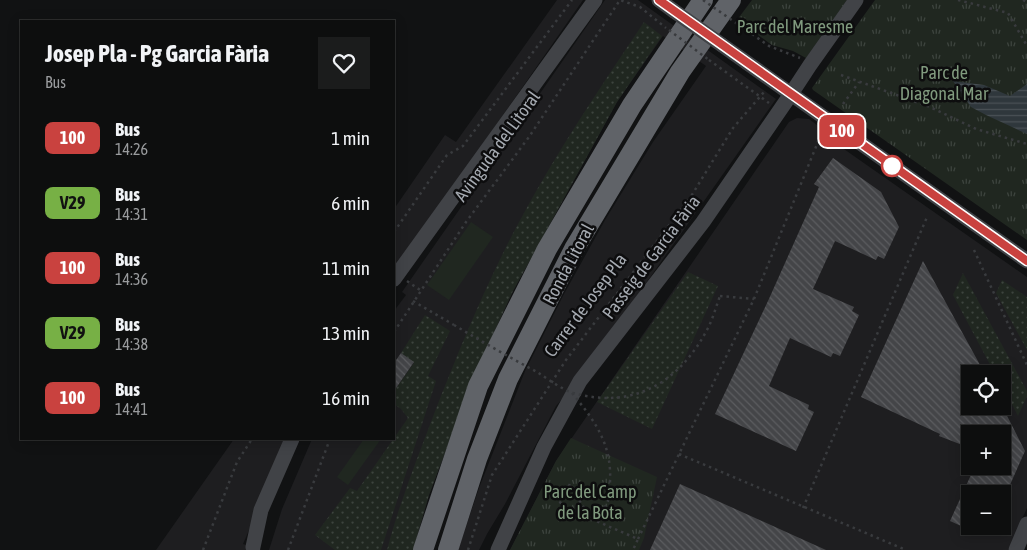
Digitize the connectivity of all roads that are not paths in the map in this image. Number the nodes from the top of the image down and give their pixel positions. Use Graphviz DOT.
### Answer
graph roads {
  1 [pos="595,0"];
  2 [pos="659,0"];
  3 [pos="703,0"];
  4 [pos="731,0"];
  5 [pos="856,0"];
  6 [pos="791,94"];
  7 [pos="1027,261"];
  8 [pos="401,280"];
  9 [pos="292,440"];
  10 [pos="1027,524"];
  11 [pos="253,547"];
  12 [pos="423,550"];
  13 [pos="448,550"];
  14 [pos="498,550"];
  15 [pos="1016,550"];
  1 -- 8 [label="main road, Avinguda del Litoral"];
  2 -- 6 [label="main road, bridge"];
  3 -- 12 [label="highway, Ronda Litoral"];
  4 -- 13 [label="highway, Ronda Litoral"];
  5 -- 6 [label="main road, Passeig de Garcia Fària"];
  6 -- 7 [label="main road"];
  6 -- 14 [label="main road, Passeig de Garcia Fària"];
  9 -- 11 [label="main road"];
  10 -- 15 [label="main road"];
}
